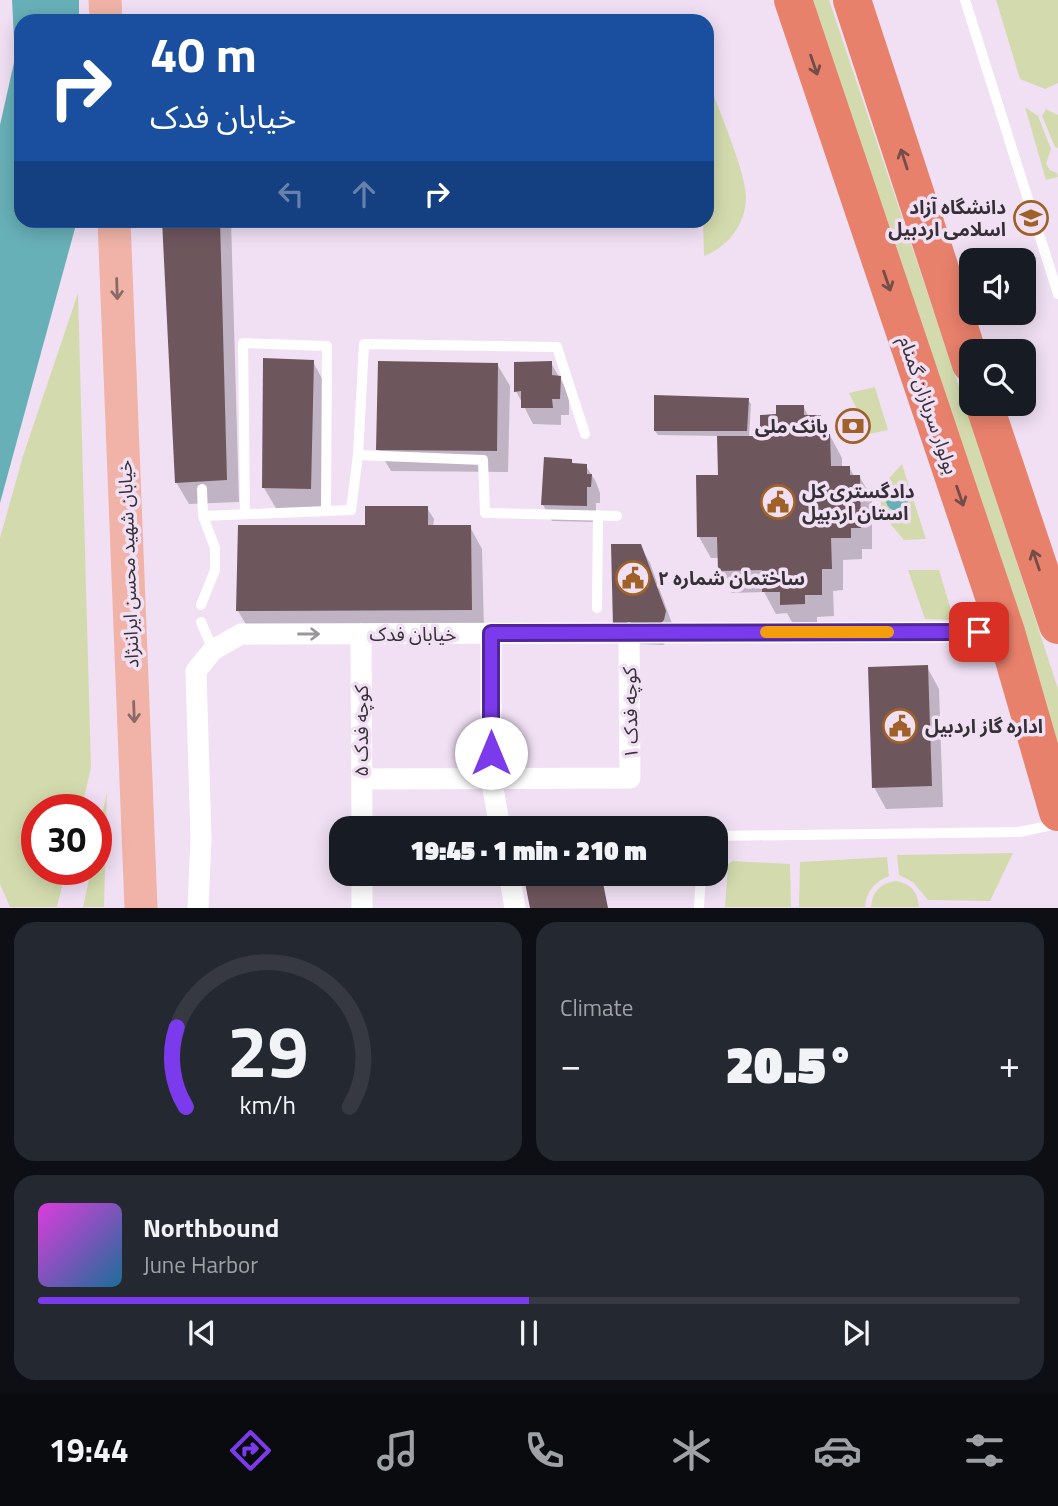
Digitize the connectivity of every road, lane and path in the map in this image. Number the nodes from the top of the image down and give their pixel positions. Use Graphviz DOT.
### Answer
graph roads {
  1 [pos="793,0"];
  2 [pos="852,0"];
  3 [pos="965,0"];
  4 [pos="114,228"];
  5 [pos="1058,294"];
  6 [pos="963,339"];
  7 [pos="988,416"];
  8 [pos="585,434"];
  9 [pos="358,455"];
  10 [pos="202,489"];
  11 [pos="326,511"];
  12 [pos="245,514"];
  13 [pos="598,515"];
  14 [pos="203,516"];
  15 [pos="617,516"];
  16 [pos="201,606"];
  17 [pos="597,608"];
  18 [pos="201,622"];
  19 [pos="1058,625"];
  20 [pos="1006,632"];
  21 [pos="491,633"];
  22 [pos="629,633"];
  23 [pos="361,634"];
  24 [pos="213,650"];
  25 [pos="491,777"];
  26 [pos="362,779"];
  27 [pos="1058,812"];
  28 [pos="362,816"];
  29 [pos="498,816"];
  30 [pos="1058,824"];
  31 [pos="728,836"];
  32 [pos="362,886"];
  33 [pos="511,886"];
  34 [pos="700,886"];
  35 [pos="141,908"];
  36 [pos="198,908"];
  37 [pos="362,908"];
  38 [pos="515,908"];
  39 [pos="699,908"];
  1 -- 20 [label="highway, بولوار سربازان گمنام, one-way"];
  6 -- 2 [label="highway, one-way"];
  3 -- 5 [label="lane"];
  4 -- 35 [label="main road, خیابان شهید محسن ایراننژاد, one-way"];
  19 -- 7 [label="highway, one-way"];
  8 -- 9 [label="lane"];
  9 -- 11 [label="lane"];
  9 -- 13 [label="lane"];
  10 -- 14 [label="lane"];
  11 -- 12 [label="lane"];
  11 -- 12 [label="lane"];
  12 -- 14 [label="lane"];
  13 -- 15 [label="lane"];
  13 -- 17 [label="lane"];
  14 -- 16 [label="lane"];
  18 -- 24 [label="lane"];
  20 -- 22 [label="street, خیابان فدک"];
  20 -- 27 [label="highway, بولوار سربازان گمنام"];
  21 -- 22 [label="street, خیابان فدک"];
  21 -- 23 [label="street, خیابان فدک"];
  21 -- 25 [label="street"];
  22 -- 25 [label="street, کوچه فدک ۱"];
  24 -- 23 [label="street, خیابان فدک, one-way"];
  23 -- 26 [label="street, کوچه فدک ۵"];
  24 -- 36 [label="street"];
  25 -- 26 [label="street, کوچه فدک ۱"];
  25 -- 29 [label="street"];
  26 -- 28 [label="street, کوچه فدک ۵"];
  30 -- 31 [label="lane"];
  32 -- 37 [label="street"];
  33 -- 38 [label="street"];
  34 -- 39 [label="lane"];
}
